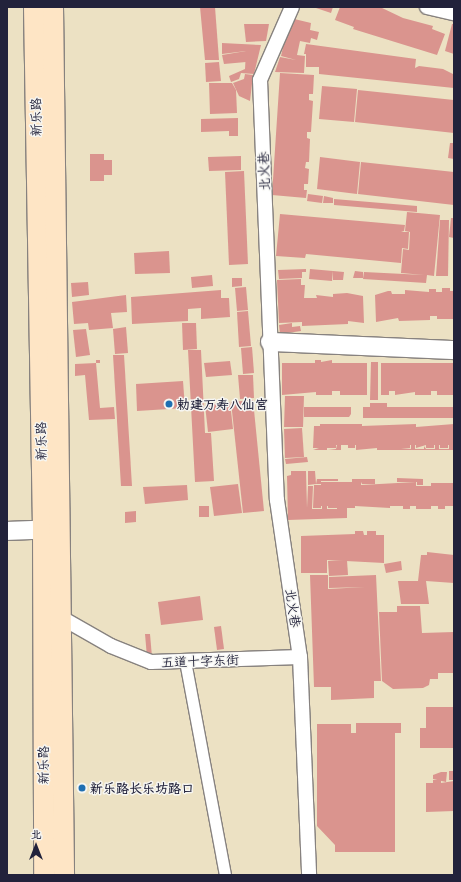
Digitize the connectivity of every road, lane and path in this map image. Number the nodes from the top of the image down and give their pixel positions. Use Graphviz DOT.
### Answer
graph roads {
  1 [pos="34,7"];
  2 [pos="53,7"];
  3 [pos="292,7"];
  4 [pos="427,7"];
  5 [pos="454,13"];
  6 [pos="270,342"];
  7 [pos="454,350"];
  8 [pos="52,529"];
  9 [pos="7,531"];
  10 [pos="62,618"];
  11 [pos="300,657"];
  12 [pos="185,661"];
  13 [pos="44,875"];
  14 [pos="64,875"];
  15 [pos="225,875"];
  16 [pos="309,875"];
  1 -- 8 [label="main road, 新乐路"];
  2 -- 8 [label="main road, 新乐路"];
  3 -- 6 [label="street, 北火巷"];
  4 -- 5 [label="street"];
  6 -- 7 [label="street"];
  6 -- 11 [label="street, 北火巷"];
  8 -- 9 [label="street"];
  8 -- 10 [label="main road, 新乐路"];
  8 -- 13 [label="main road, 新乐路"];
  10 -- 12 [label="street, 五道十字东街"];
  10 -- 14 [label="main road, 新乐路"];
  11 -- 12 [label="street, 五道十字东街"];
  11 -- 16 [label="street, 北火巷"];
  12 -- 15 [label="street"];
}
